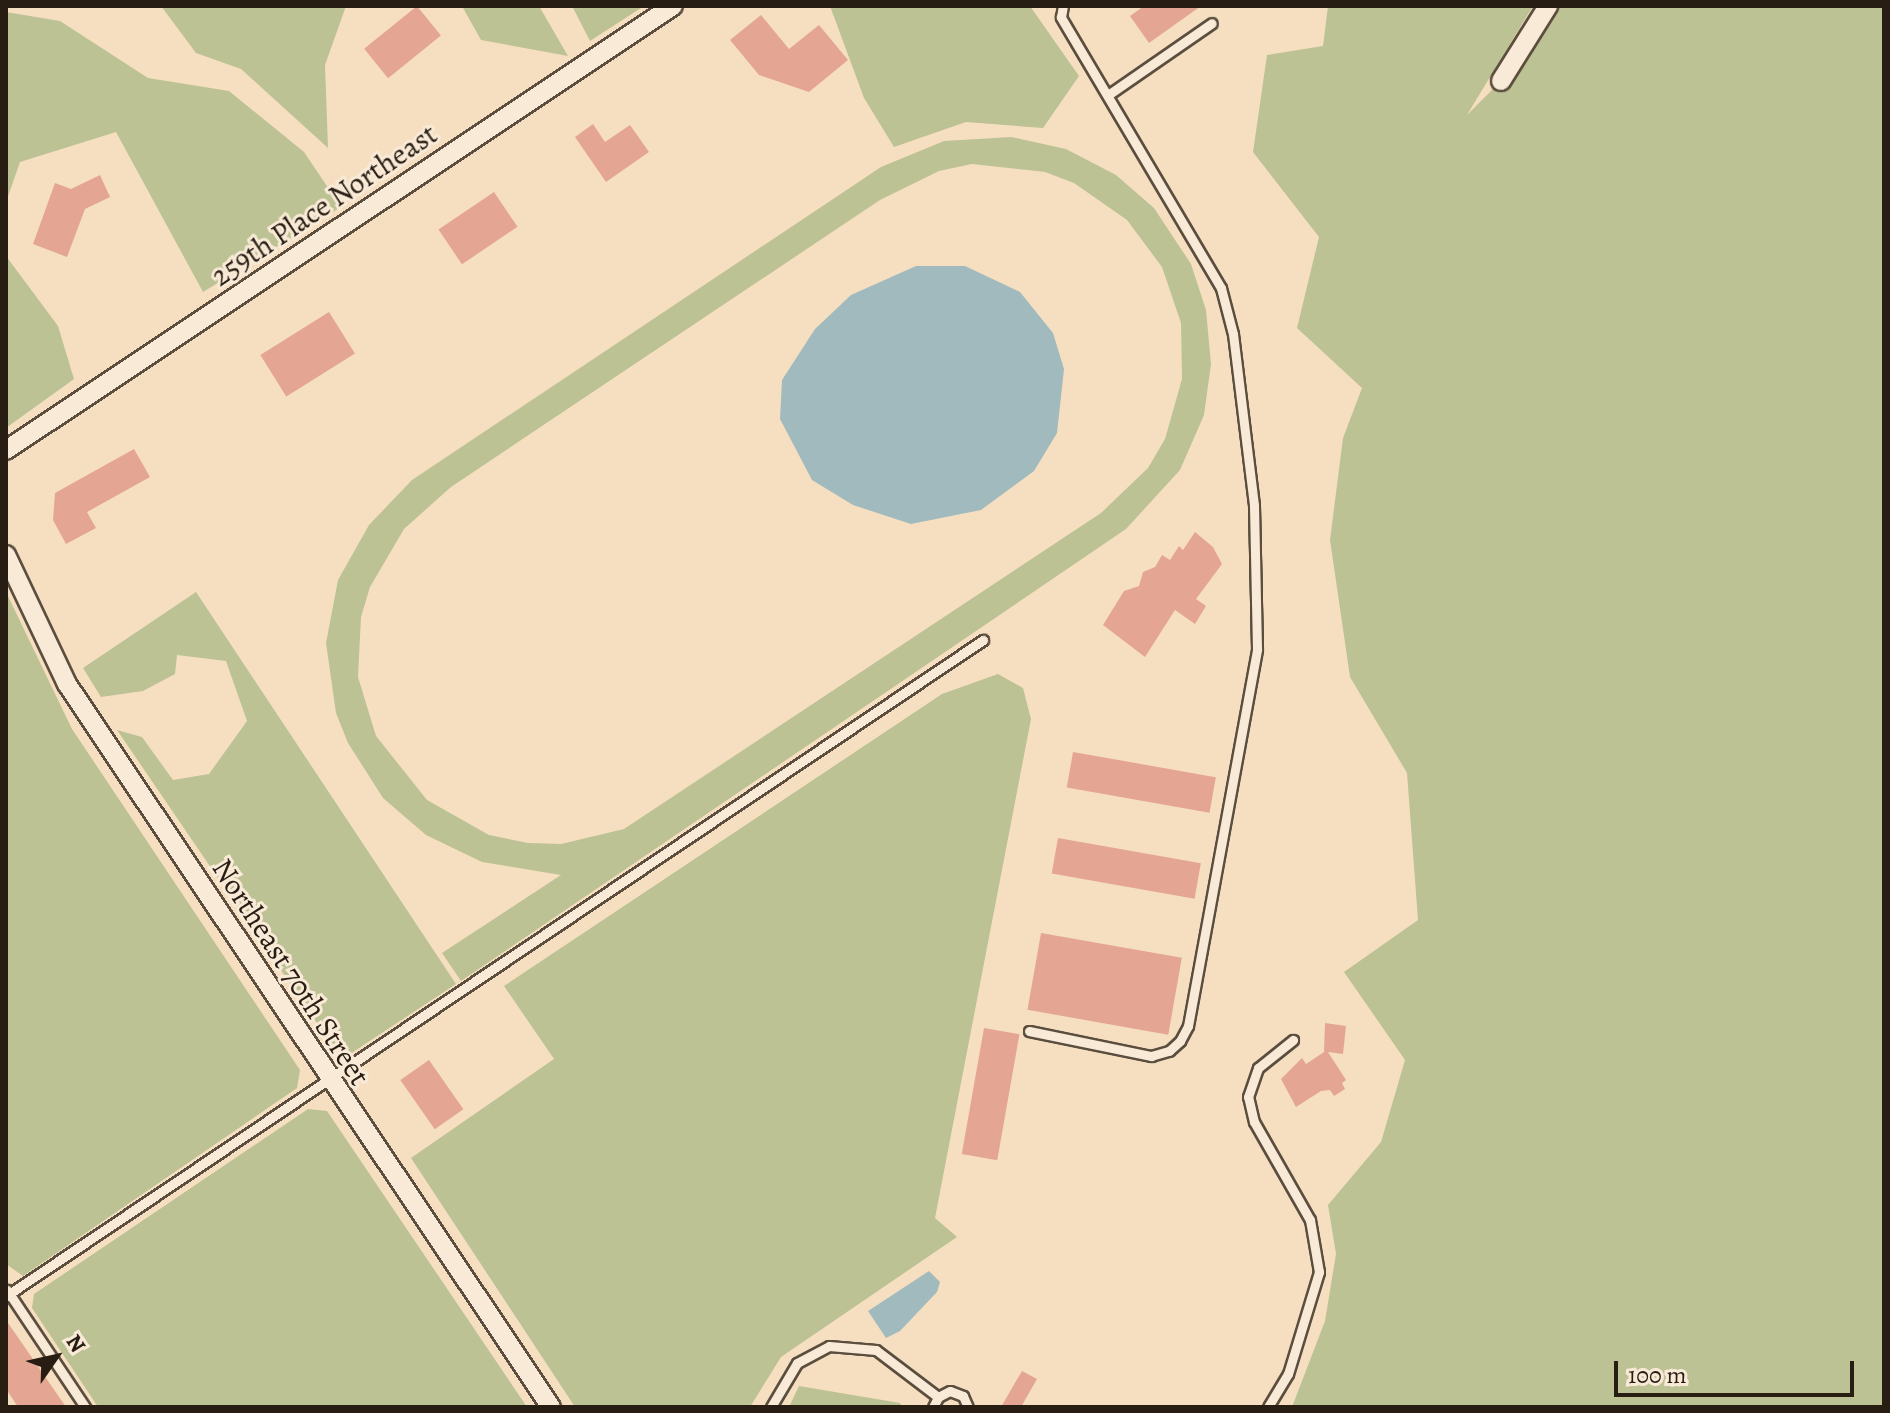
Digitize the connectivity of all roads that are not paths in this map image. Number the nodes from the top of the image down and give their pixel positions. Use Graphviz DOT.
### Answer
graph roads {
  1 [pos="673,6"];
  2 [pos="1063,6"];
  3 [pos="1548,6"];
  4 [pos="1212,23"];
  5 [pos="1501,81"];
  6 [pos="1108,95"];
  7 [pos="6,450"];
  8 [pos="6,555"];
  9 [pos="983,640"];
  10 [pos="1029,1031"];
  11 [pos="1293,1040"];
  12 [pos="328,1079"];
  13 [pos="7,1293"];
  14 [pos="938,1397"];
  15 [pos="85,1407"];
  16 [pos="551,1407"];
  17 [pos="771,1407"];
  18 [pos="933,1407"];
  19 [pos="968,1407"];
  20 [pos="1268,1407"];
  1 -- 7 [label="street, 259th Place Northeast"];
  2 -- 6 [label="lane"];
  3 -- 5 [label="street"];
  4 -- 6 [label="lane"];
  6 -- 10 [label="lane"];
  8 -- 12 [label="street, Northeast 70th Street"];
  9 -- 12 [label="lane"];
  11 -- 20 [label="lane"];
  12 -- 13 [label="lane"];
  12 -- 16 [label="street, Northeast 70th Street"];
  13 -- 15 [label="lane"];
  14 -- 17 [label="lane"];
  14 -- 18 [label="lane"];
  14 -- 19 [label="lane"];
}
